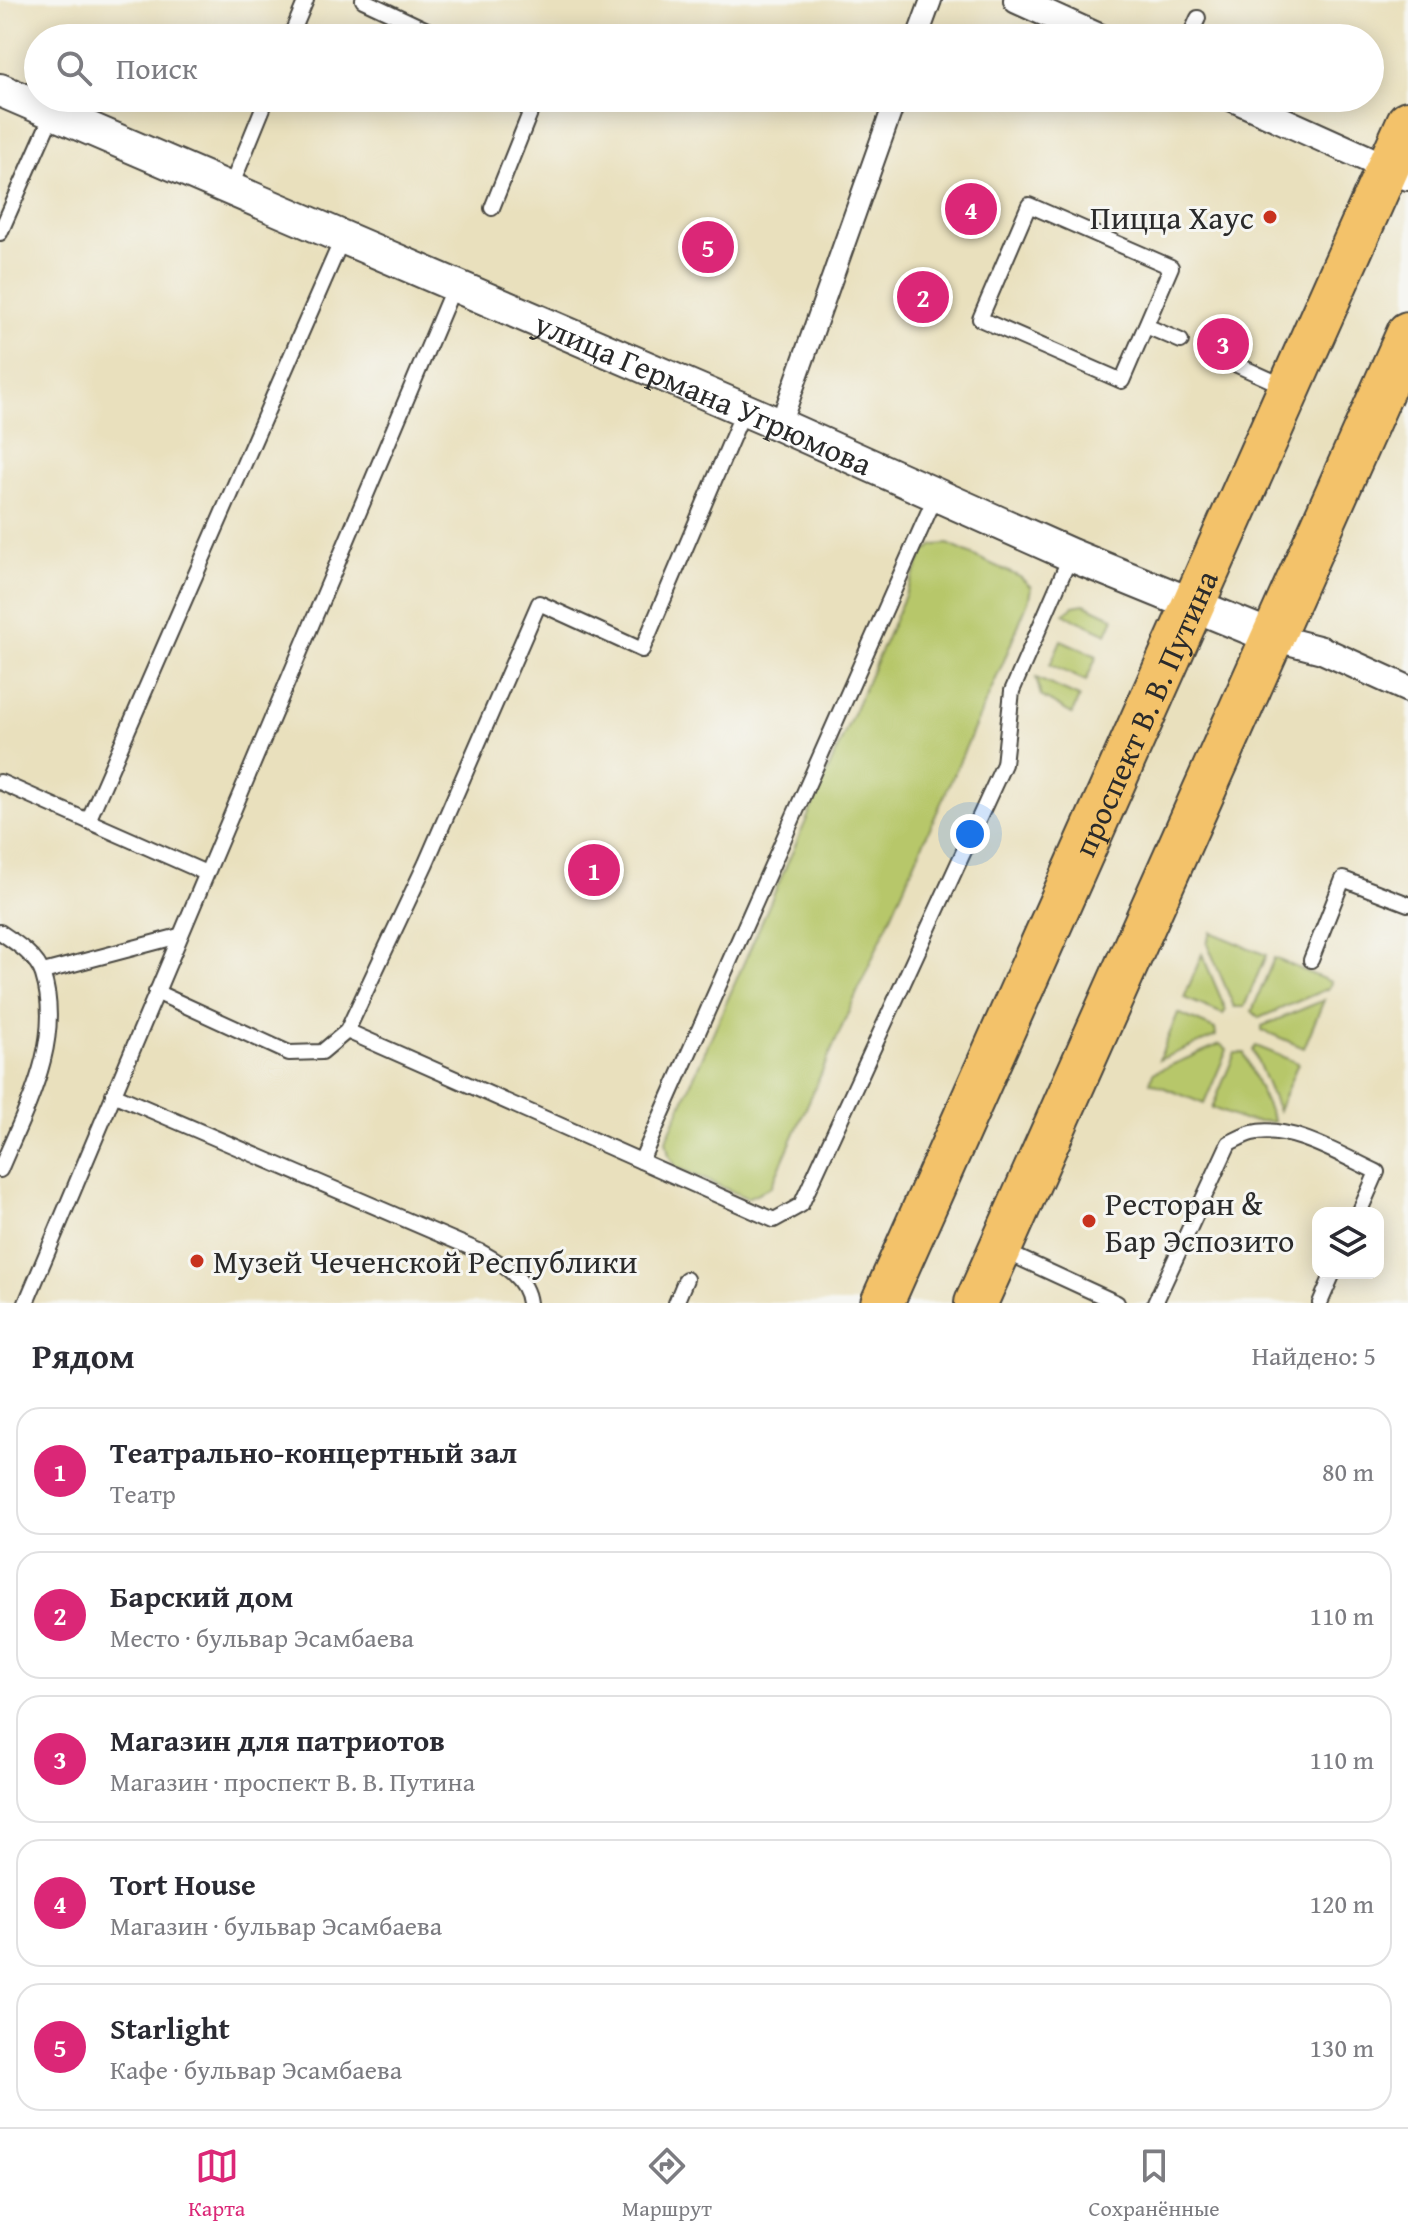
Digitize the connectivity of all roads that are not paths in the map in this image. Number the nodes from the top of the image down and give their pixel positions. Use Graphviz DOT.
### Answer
graph roads {
  1 [pos="306,0"];
  2 [pos="363,0"];
  3 [pos="931,0"];
  4 [pos="1017,0"];
  5 [pos="1198,18"];
  6 [pos="296,24"];
  7 [pos="414,24"];
  8 [pos="922,24"];
  9 [pos="1070,24"];
  10 [pos="1195,24"];
  11 [pos="0,90"];
  12 [pos="24,100"];
  13 [pos="261,112"];
  14 [pos="530,112"];
  15 [pos="891,112"];
  16 [pos="1264,112"];
  17 [pos="53,113"];
  18 [pos="1408,122"];
  19 [pos="1398,173"];
  20 [pos="230,189"];
  21 [pos="492,208"];
  22 [pos="0,233"];
  23 [pos="343,237"];
  24 [pos="454,286"];
  25 [pos="1146,326"];
  26 [pos="1408,333"];
  27 [pos="1181,341"];
  28 [pos="1224,359"];
  29 [pos="1290,388"];
  30 [pos="744,410"];
  31 [pos="780,425"];
  32 [pos="936,495"];
  33 [pos="1071,555"];
  34 [pos="1193,606"];
  35 [pos="1272,637"];
  36 [pos="1408,689"];
  37 [pos="0,782"];
  38 [pos="88,821"];
  39 [pos="206,873"];
  40 [pos="1408,904"];
  41 [pos="0,932"];
  42 [pos="179,936"];
  43 [pos="1311,960"];
  44 [pos="43,972"];
  45 [pos="156,992"];
  46 [pos="347,1031"];
  47 [pos="113,1094"];
  48 [pos="641,1161"];
  49 [pos="0,1170"];
  50 [pos="1362,1207"];
  51 [pos="1000,1249"];
  52 [pos="686,1279"];
  53 [pos="1330,1279"];
  54 [pos="26,1303"];
  55 [pos="529,1303"];
  56 [pos="676,1303"];
  57 [pos="882,1303"];
  58 [pos="976,1303"];
  59 [pos="1117,1303"];
  60 [pos="1155,1303"];
  61 [pos="1320,1303"];
  1 -- 6 [label="lane"];
  2 -- 7 [label="lane"];
  3 -- 8 [label="street"];
  4 -- 9 [label="street"];
  5 -- 10 [label="lane"];
  11 -- 12 [label="street, улица Германа Угрюмова"];
  13 -- 20 [label="lane"];
  14 -- 21 [label="lane"];
  15 -- 31 [label="street"];
  16 -- 19 [label="street"];
  17 -- 20 [label="street, улица Германа Угрюмова"];
  17 -- 22 [label="lane"];
  18 -- 19 [label="main road, проспект В. В. Путина"];
  19 -- 29 [label="main road, проспект В. В. Путина"];
  20 -- 23 [label="street, улица Германа Угрюмова"];
  23 -- 24 [label="street, улица Германа Угрюмова"];
  23 -- 38 [label="lane"];
  24 -- 30 [label="street, улица Германа Угрюмова"];
  24 -- 39 [label="lane"];
  25 -- 25 [label="lane"];
  25 -- 27 [label="lane"];
  26 -- 35 [label="main road"];
  28 -- 29 [label="lane"];
  29 -- 34 [label="main road, проспект В. В. Путина"];
  30 -- 31 [label="street, улица Германа Угрюмова"];
  30 -- 46 [label="lane"];
  31 -- 32 [label="street, улица Германа Угрюмова"];
  32 -- 33 [label="street, улица Германа Угрюмова"];
  32 -- 48 [label="lane"];
  33 -- 34 [label="street, улица Германа Угрюмова"];
  33 -- 48 [label="lane"];
  34 -- 35 [label="street, улица Германа Угрюмова"];
  34 -- 57 [label="main road, проспект В. В. Путина"];
  35 -- 36 [label="street, улица Германа Угрюмова"];
  35 -- 51 [label="main road"];
  37 -- 38 [label="lane"];
  38 -- 39 [label="lane"];
  39 -- 42 [label="lane"];
  40 -- 43 [label="lane"];
  41 -- 44 [label="lane"];
  42 -- 44 [label="lane"];
  42 -- 45 [label="lane"];
  44 -- 49 [label="lane"];
  45 -- 46 [label="lane"];
  45 -- 47 [label="lane"];
  46 -- 48 [label="lane"];
  47 -- 54 [label="lane"];
  47 -- 55 [label="lane"];
  50 -- 60 [label="lane"];
  51 -- 58 [label="main road"];
  51 -- 59 [label="lane"];
  52 -- 56 [label="lane"];
  53 -- 61 [label="lane"];
}
